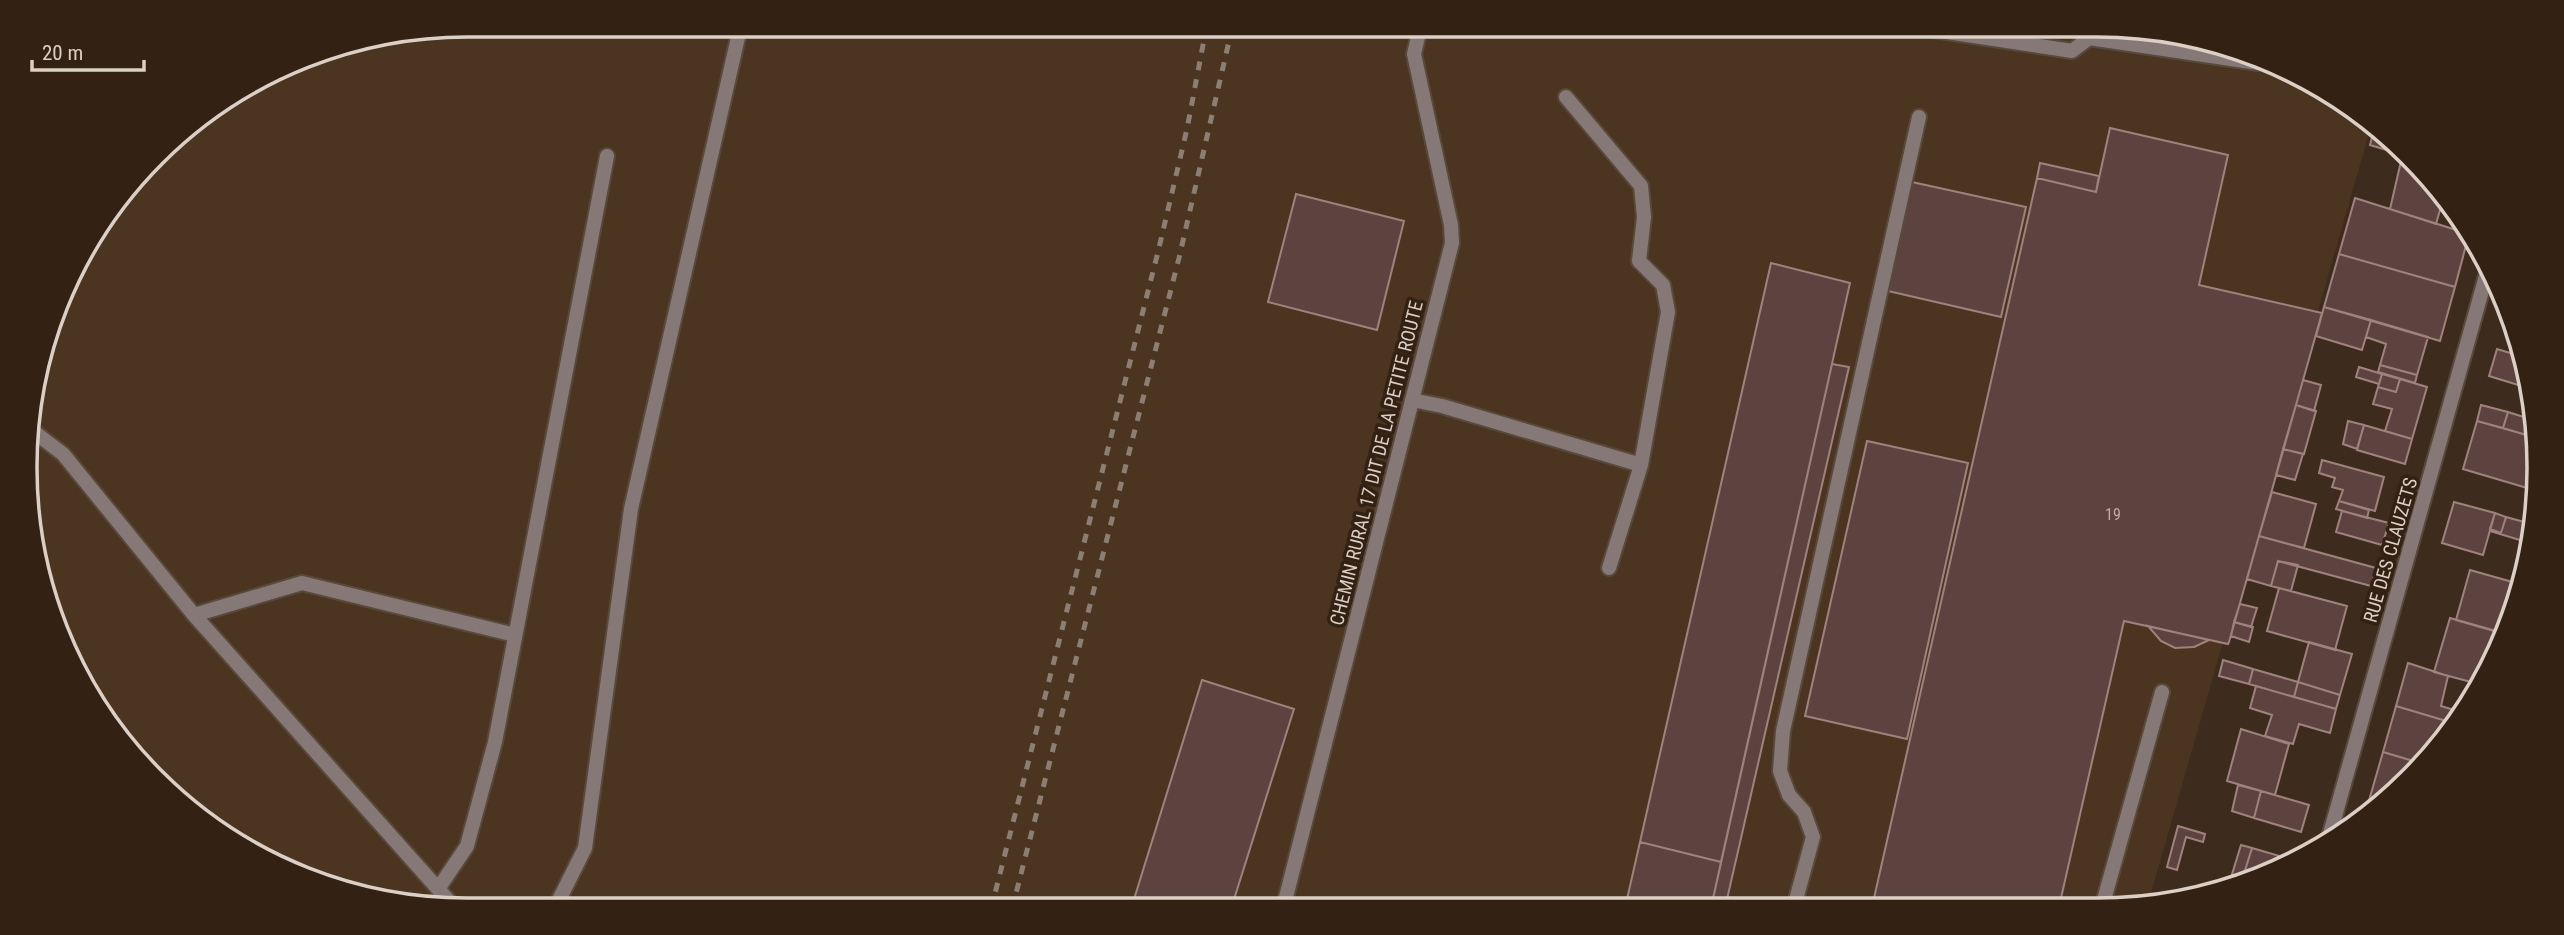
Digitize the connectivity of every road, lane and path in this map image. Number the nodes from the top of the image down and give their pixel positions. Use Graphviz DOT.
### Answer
graph roads {
  1 [pos="738,37"];
  2 [pos="1418,37"];
  3 [pos="1980,37"];
  4 [pos="2083,37"];
  5 [pos="2125,38"];
  6 [pos="2226,57"];
  7 [pos="1566,97"];
  8 [pos="1919,117"];
  9 [pos="607,156"];
  10 [pos="2485,281"];
  11 [pos="1412,400"];
  12 [pos="38,435"];
  13 [pos="1641,465"];
  14 [pos="1609,568"];
  15 [pos="194,615"];
  16 [pos="515,635"];
  17 [pos="2162,692"];
  18 [pos="2331,829"];
  19 [pos="438,889"];
  20 [pos="445,897"];
  21 [pos="560,898"];
  22 [pos="1286,898"];
  23 [pos="1797,898"];
  24 [pos="2105,898"];
  1 -- 21 [label="street"];
  2 -- 11 [label="street, CHEMIN RURAL 17 DIT DE LA PETITE ROUTE"];
  3 -- 4 [label="street"];
  5 -- 6 [label="street"];
  7 -- 13 [label="street"];
  8 -- 23 [label="street"];
  9 -- 16 [label="street"];
  10 -- 18 [label="street, RUE DES CLAUZETS"];
  11 -- 13 [label="street"];
  11 -- 22 [label="street, CHEMIN RURAL 17 DIT DE LA PETITE ROUTE"];
  12 -- 15 [label="street"];
  13 -- 14 [label="street"];
  15 -- 16 [label="street"];
  15 -- 19 [label="street"];
  16 -- 19 [label="street"];
  17 -- 24 [label="street"];
  19 -- 20 [label="street"];
}
